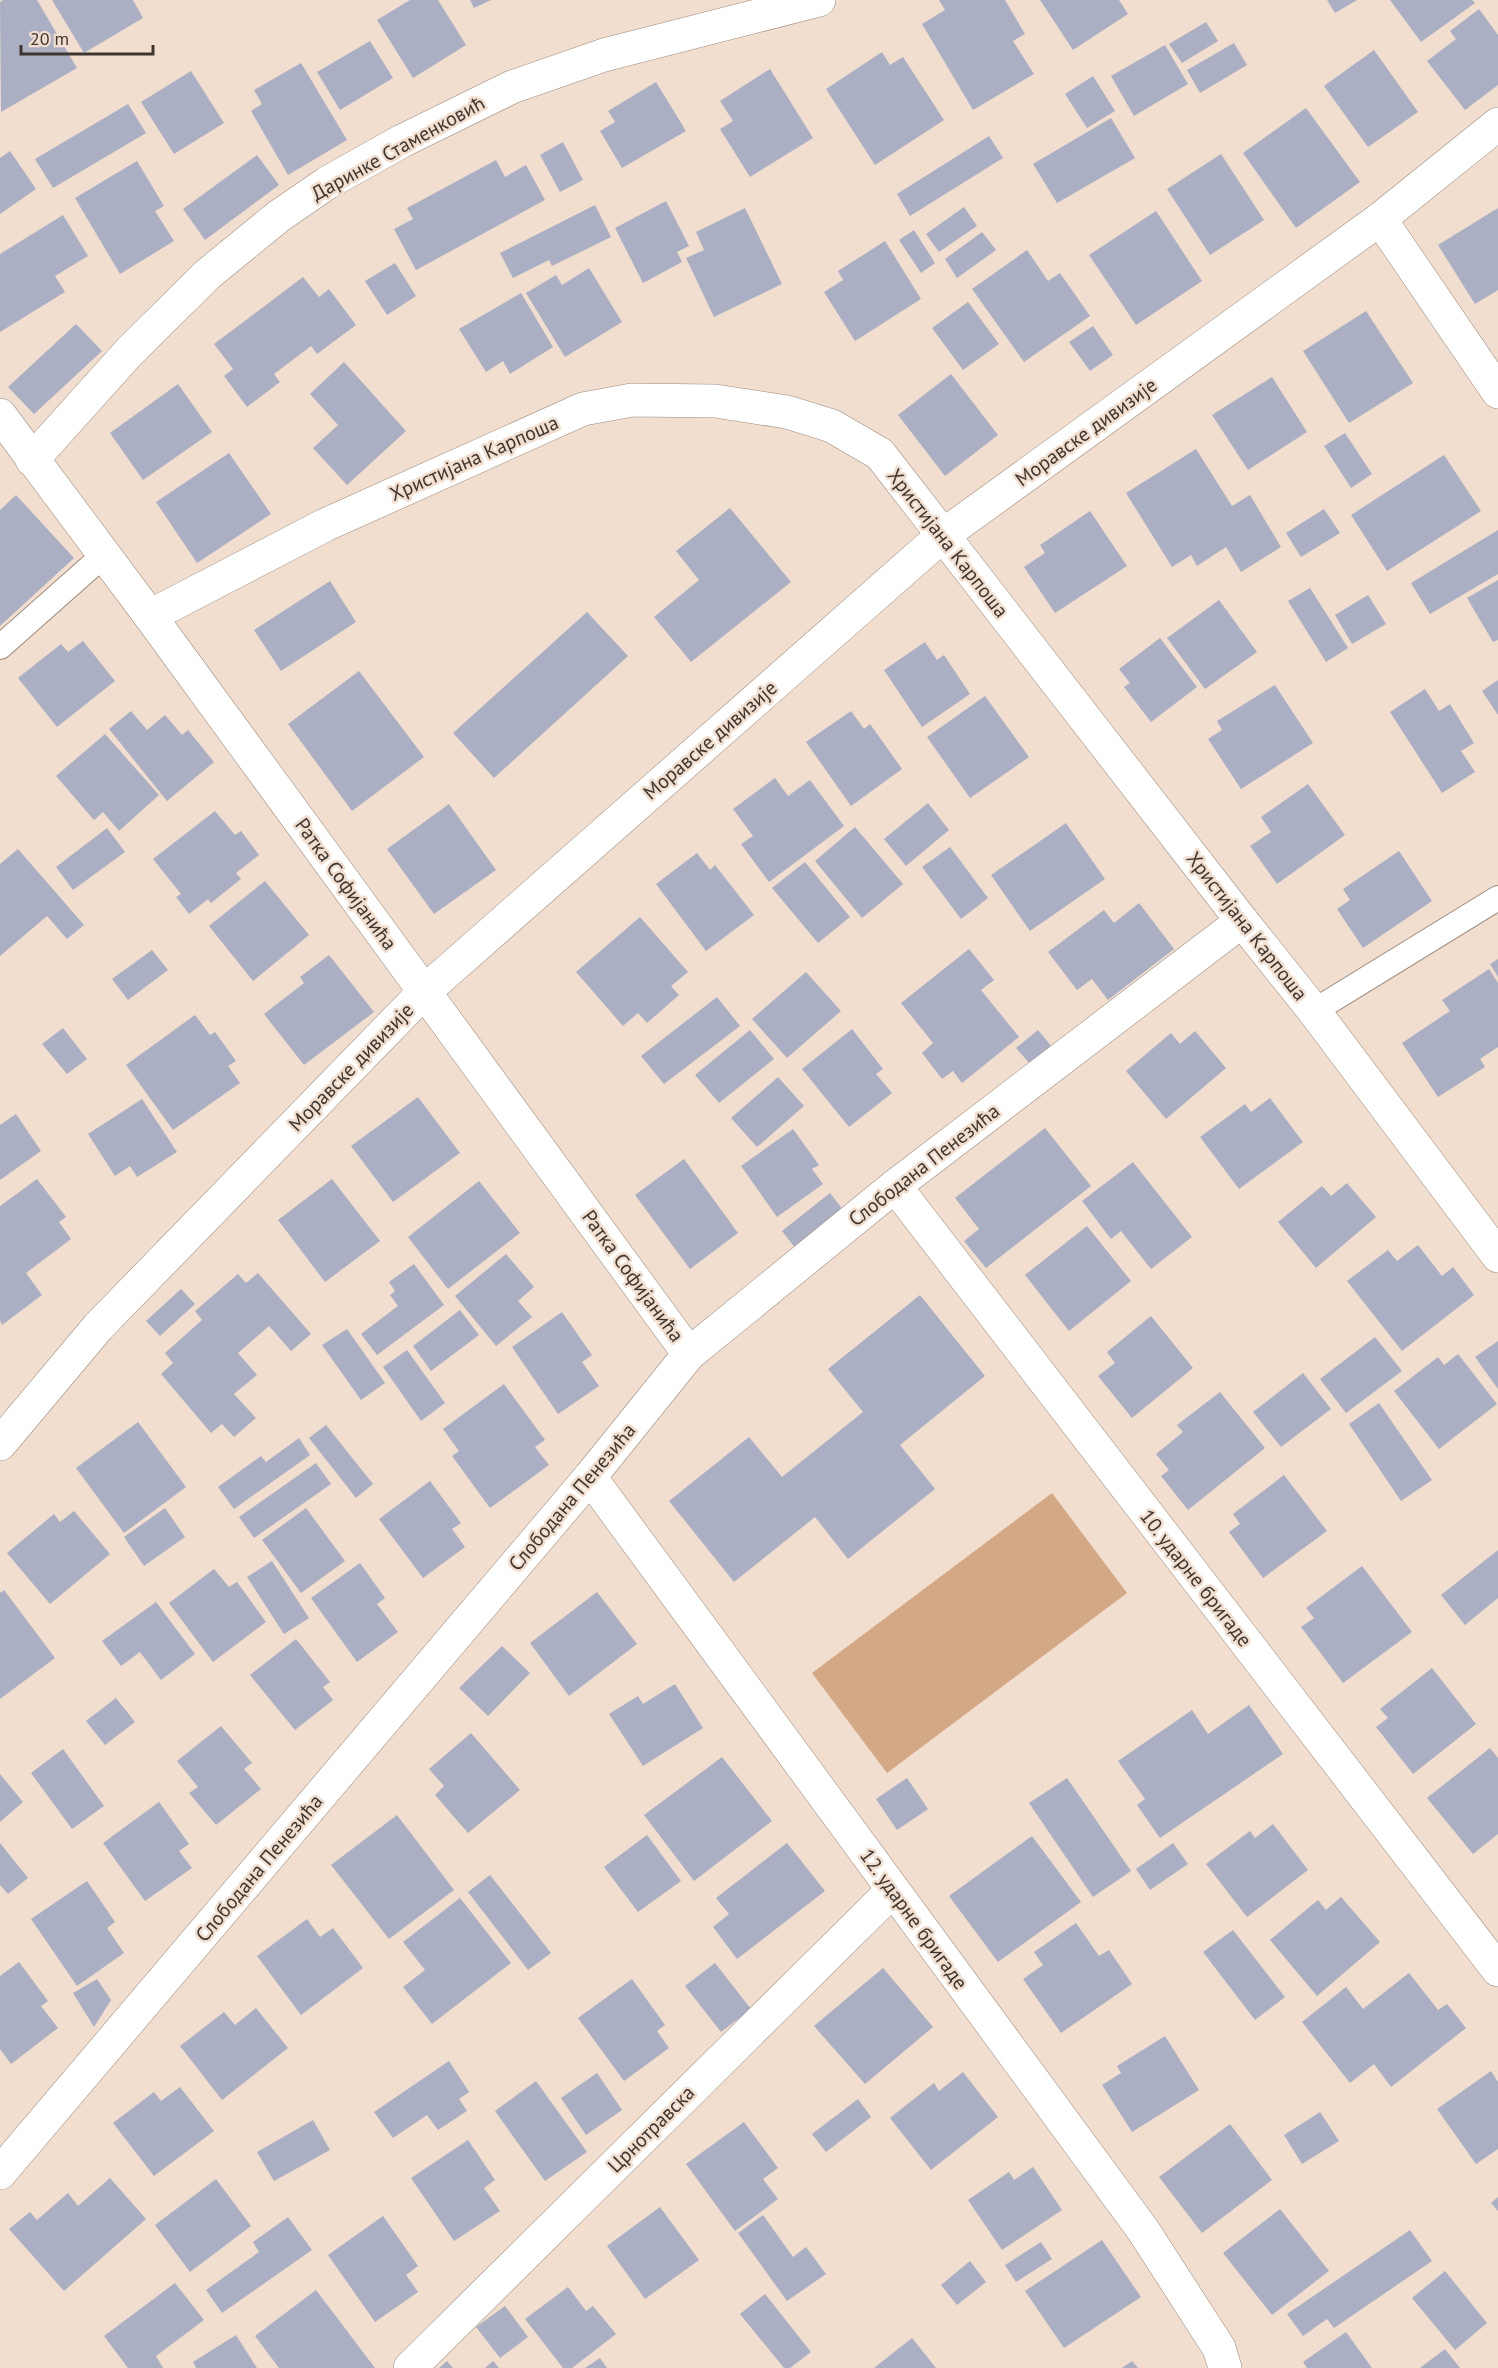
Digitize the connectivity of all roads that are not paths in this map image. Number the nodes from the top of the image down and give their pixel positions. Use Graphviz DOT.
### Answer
graph roads {
  1 [pos="819,0"];
  2 [pos="1498,124"];
  3 [pos="1380,219"];
  4 [pos="1498,392"];
  5 [pos="0,415"];
  6 [pos="17,452"];
  7 [pos="942,536"];
  8 [pos="105,554"];
  9 [pos="150,616"];
  10 [pos="0,647"];
  11 [pos="1498,898"];
  12 [pos="1242,921"];
  13 [pos="424,992"];
  14 [pos="1314,1011"];
  15 [pos="895,1186"];
  16 [pos="1498,1256"];
  17 [pos="689,1354"];
  18 [pos="0,1444"];
  19 [pos="590,1477"];
  20 [pos="893,1890"];
  21 [pos="1498,1970"];
  22 [pos="0,2173"];
  23 [pos="410,2368"];
  24 [pos="1225,2368"];
  1 -- 6 [label="street, Даринке Стаменковић"];
  2 -- 3 [label="street, Моравске дивизије"];
  3 -- 4 [label="street"];
  3 -- 7 [label="street, Моравске дивизије"];
  5 -- 6 [label="street, Ратка Софијанића"];
  6 -- 8 [label="street, Ратка Софијанића"];
  7 -- 9 [label="street, Христијана Карпоша"];
  7 -- 12 [label="street, Христијана Карпоша"];
  7 -- 13 [label="street, Моравске дивизије"];
  8 -- 9 [label="street, Ратка Софијанића"];
  8 -- 10 [label="lane"];
  9 -- 13 [label="street, Ратка Софијанића"];
  11 -- 14 [label="lane"];
  12 -- 14 [label="street, Христијана Карпоша"];
  12 -- 15 [label="street, Слободана Пенезића"];
  13 -- 17 [label="street, Ратка Софијанића"];
  13 -- 18 [label="street, Моравске дивизије"];
  14 -- 16 [label="street, Христијана Карпоша"];
  15 -- 17 [label="street, Слободана Пенезића"];
  15 -- 21 [label="street, 10. ударне бригаде"];
  17 -- 19 [label="street, Слободана Пенезића"];
  19 -- 20 [label="street, 12. ударне бригаде"];
  19 -- 22 [label="street, Слободана Пенезића"];
  20 -- 23 [label="street, Црнотравска"];
  20 -- 24 [label="street, 12. ударне бригаде"];
}
